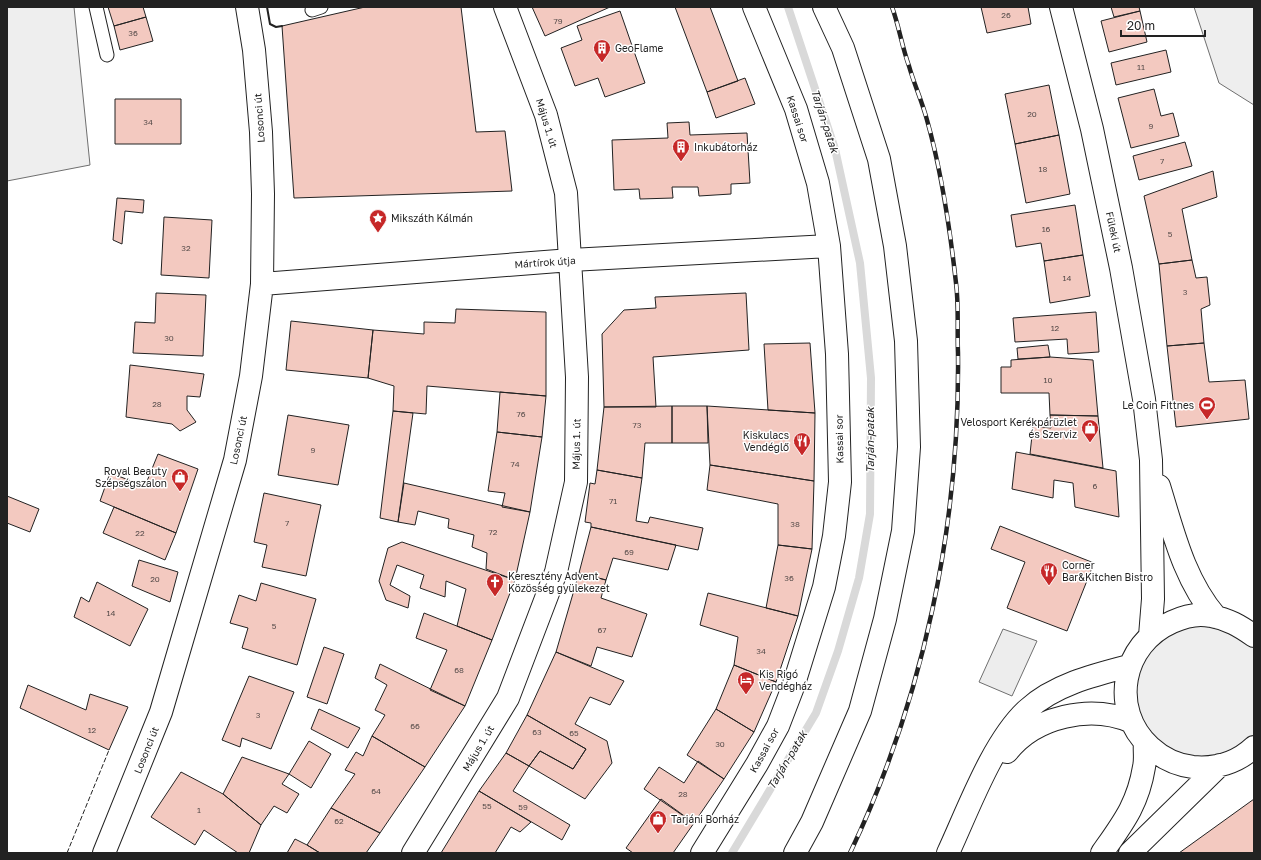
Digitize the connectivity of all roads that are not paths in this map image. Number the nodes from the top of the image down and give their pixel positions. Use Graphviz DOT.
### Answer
graph roads {
  1 [pos="96,7"];
  2 [pos="247,7"];
  3 [pos="506,7"];
  4 [pos="754,7"];
  5 [pos="824,7"];
  6 [pos="1061,7"];
  7 [pos="107,55"];
  8 [pos="828,246"];
  9 [pos="571,260"];
  10 [pos="262,284"];
  11 [pos="1151,460"];
  12 [pos="1216,617"];
  13 [pos="1150,636"];
  14 [pos="1254,636"];
  15 [pos="1129,666"];
  16 [pos="1132,722"];
  17 [pos="1145,742"];
  18 [pos="1254,747"];
  19 [pos="1220,765"];
  20 [pos="977,791"];
  21 [pos="108,851"];
  22 [pos="413,853"];
  23 [pos="702,853"];
  24 [pos="795,853"];
  25 [pos="948,853"];
  26 [pos="1102,853"];
  27 [pos="1130,853"];
  1 -- 7 [label="lane"];
  2 -- 10 [label="street, Losonci út"];
  3 -- 9 [label="street, Május 1. út"];
  4 -- 8 [label="street, Kassai sor"];
  5 -- 24 [label="street"];
  6 -- 11 [label="street, Füleki út"];
  8 -- 9 [label="street, Mártírok útja"];
  8 -- 23 [label="street, Kassai sor"];
  9 -- 10 [label="street, Mártírok útja"];
  9 -- 22 [label="street, Május 1. út"];
  10 -- 21 [label="street, Losonci út"];
  11 -- 12 [label="street"];
  11 -- 13 [label="street"];
  12 -- 13 [label="street"];
  12 -- 14 [label="street"];
  13 -- 15 [label="street"];
  15 -- 16 [label="street"];
  15 -- 20 [label="street"];
  16 -- 17 [label="street"];
  16 -- 20 [label="street"];
  17 -- 19 [label="street"];
  17 -- 26 [label="street"];
  18 -- 19 [label="street"];
  19 -- 27 [label="street"];
  20 -- 25 [label="street"];
}
